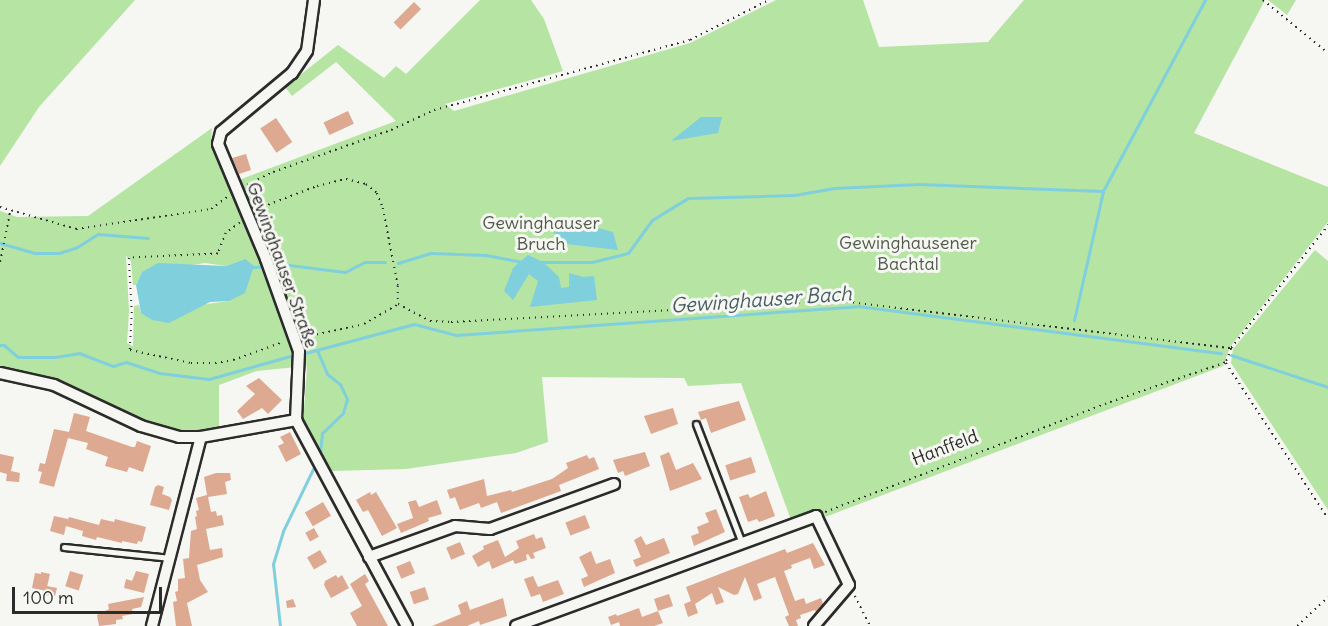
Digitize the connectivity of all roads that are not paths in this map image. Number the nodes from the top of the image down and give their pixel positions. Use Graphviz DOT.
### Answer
graph roads {
  1 [pos="314,0"];
  2 [pos="0,374"];
  3 [pos="296,420"];
  4 [pos="696,424"];
  5 [pos="201,437"];
  6 [pos="614,484"];
  7 [pos="742,543"];
  8 [pos="64,547"];
  9 [pos="369,557"];
  10 [pos="170,558"];
  11 [pos="536,622"];
  12 [pos="152,626"];
  13 [pos="407,626"];
  14 [pos="516,626"];
  15 [pos="814,626"];
  1 -- 3 [label="street, Gewinghauser Straße"];
  2 -- 5 [label="street"];
  3 -- 5 [label="street"];
  3 -- 9 [label="street"];
  4 -- 7 [label="lane"];
  5 -- 10 [label="street"];
  6 -- 9 [label="street"];
  7 -- 11 [label="street"];
  7 -- 15 [label="street"];
  8 -- 10 [label="lane"];
  9 -- 13 [label="street"];
  10 -- 12 [label="street"];
  11 -- 14 [label="street"];
}
